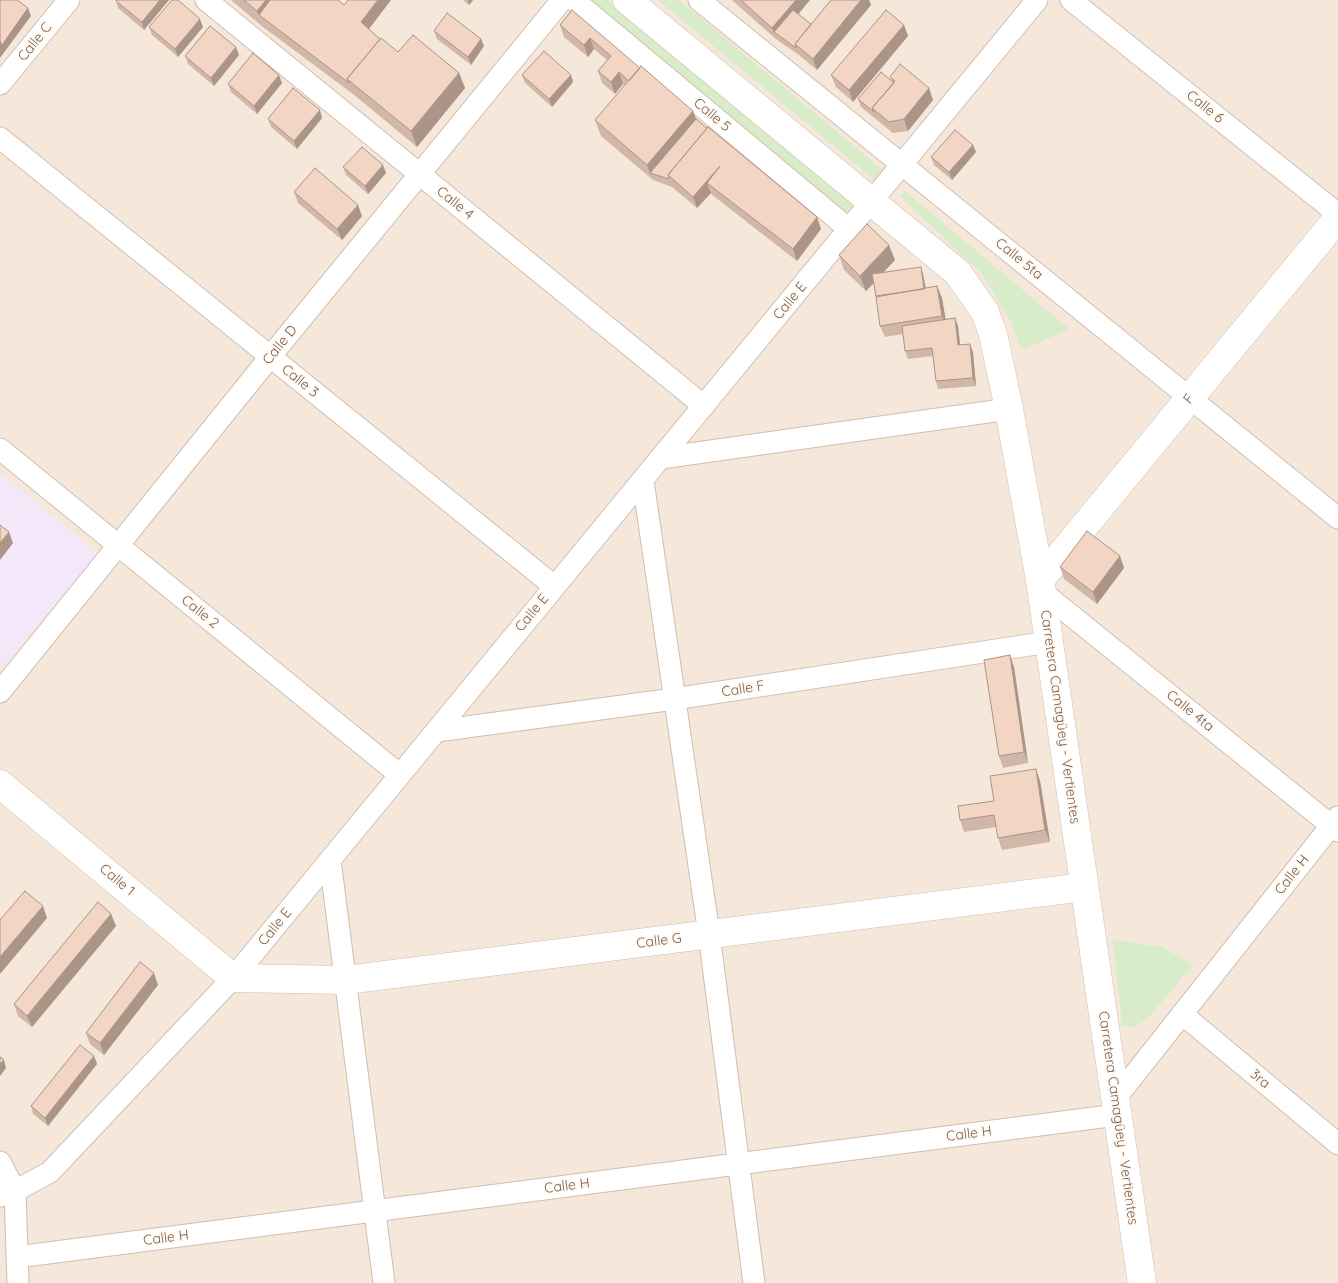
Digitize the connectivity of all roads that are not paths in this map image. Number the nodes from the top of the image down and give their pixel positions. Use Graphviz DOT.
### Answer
graph roads {
  1 [pos="69,0"];
  2 [pos="206,0"];
  3 [pos="562,0"];
  4 [pos="574,0"];
  5 [pos="627,0"];
  6 [pos="699,0"];
  7 [pos="1036,0"];
  8 [pos="1071,0"];
  9 [pos="0,84"];
  10 [pos="0,138"];
  11 [pos="902,165"];
  12 [pos="420,174"];
  13 [pos="873,201"];
  14 [pos="1338,214"];
  15 [pos="1338,218"];
  16 [pos="850,230"];
  17 [pos="270,356"];
  18 [pos="1190,398"];
  19 [pos="704,406"];
  20 [pos="1009,409"];
  21 [pos="0,449"];
  22 [pos="661,458"];
  23 [pos="643,481"];
  24 [pos="1338,518"];
  25 [pos="119,546"];
  26 [pos="554,586"];
  27 [pos="1041,586"];
  28 [pos="1049,642"];
  29 [pos="0,692"];
  30 [pos="674,699"];
  31 [pos="437,730"];
  32 [pos="400,775"];
  33 [pos="0,784"];
  34 [pos="1336,825"];
  35 [pos="330,860"];
  36 [pos="1084,887"];
  37 [pos="709,934"];
  38 [pos="233,978"];
  39 [pos="346,980"];
  40 [pos="1182,1014"];
  41 [pos="1116,1107"];
  42 [pos="1338,1144"];
  43 [pos="0,1162"];
  44 [pos="739,1164"];
  45 [pos="8,1194"];
  46 [pos="375,1211"];
  47 [pos="17,1257"];
  48 [pos="18,1283"];
  49 [pos="384,1283"];
  50 [pos="754,1283"];
  51 [pos="1142,1283"];
  1 -- 9 [label="street, Calle C"];
  2 -- 12 [label="street, Calle 4"];
  3 -- 12 [label="street, Calle D"];
  4 -- 16 [label="street, Calle 5"];
  5 -- 13 [label="street"];
  6 -- 11 [label="street, Calle 5ta"];
  7 -- 11 [label="street, Calle E"];
  8 -- 14 [label="street, Calle 6"];
  10 -- 17 [label="street, Calle 3"];
  11 -- 13 [label="street, Calle E"];
  11 -- 18 [label="street, Calle 5ta"];
  12 -- 17 [label="street, Calle D"];
  12 -- 19 [label="street, Calle 4"];
  13 -- 16 [label="street, Calle E"];
  13 -- 20 [label="street, Carretera Camagüey - Vertientes"];
  15 -- 18 [label="street, F"];
  16 -- 19 [label="street, Calle E"];
  17 -- 25 [label="street, Calle D"];
  17 -- 26 [label="street, Calle 3"];
  18 -- 24 [label="street, Calle 5ta"];
  18 -- 27 [label="street, F"];
  19 -- 22 [label="street, Calle E"];
  20 -- 22 [label="street"];
  20 -- 27 [label="street, Carretera Camagüey - Vertientes"];
  21 -- 25 [label="street, Calle 2"];
  22 -- 23 [label="street, Calle E"];
  23 -- 26 [label="street, Calle E"];
  23 -- 30 [label="street"];
  25 -- 29 [label="street, Calle D"];
  25 -- 32 [label="street, Calle 2"];
  26 -- 31 [label="street, Calle E"];
  27 -- 28 [label="street, Carretera Camagüey - Vertientes"];
  27 -- 34 [label="street, Calle 4ta"];
  28 -- 30 [label="street, Calle F"];
  28 -- 36 [label="street, Carretera Camagüey - Vertientes"];
  30 -- 31 [label="street, Calle F"];
  30 -- 37 [label="street"];
  31 -- 32 [label="street, Calle E"];
  32 -- 35 [label="street, Calle E"];
  33 -- 38 [label="street, Calle 1"];
  34 -- 40 [label="street, Calle H"];
  35 -- 38 [label="street, Calle E"];
  35 -- 39 [label="street"];
  36 -- 37 [label="street, Calle G"];
  36 -- 41 [label="street, Carretera Camagüey - Vertientes"];
  37 -- 39 [label="street, Calle G"];
  37 -- 44 [label="street"];
  38 -- 39 [label="street, Calle G"];
  38 -- 45 [label="street, Calle E"];
  39 -- 46 [label="street"];
  40 -- 41 [label="street, Calle H"];
  40 -- 42 [label="street, 3ra"];
  41 -- 44 [label="street, Calle H"];
  41 -- 51 [label="street, Carretera Camagüey - Vertientes"];
  43 -- 45 [label="street"];
  44 -- 46 [label="street, Calle H"];
  44 -- 50 [label="street"];
  45 -- 47 [label="street"];
  46 -- 47 [label="street, Calle H"];
  46 -- 49 [label="street"];
  47 -- 48 [label="street"];
}
